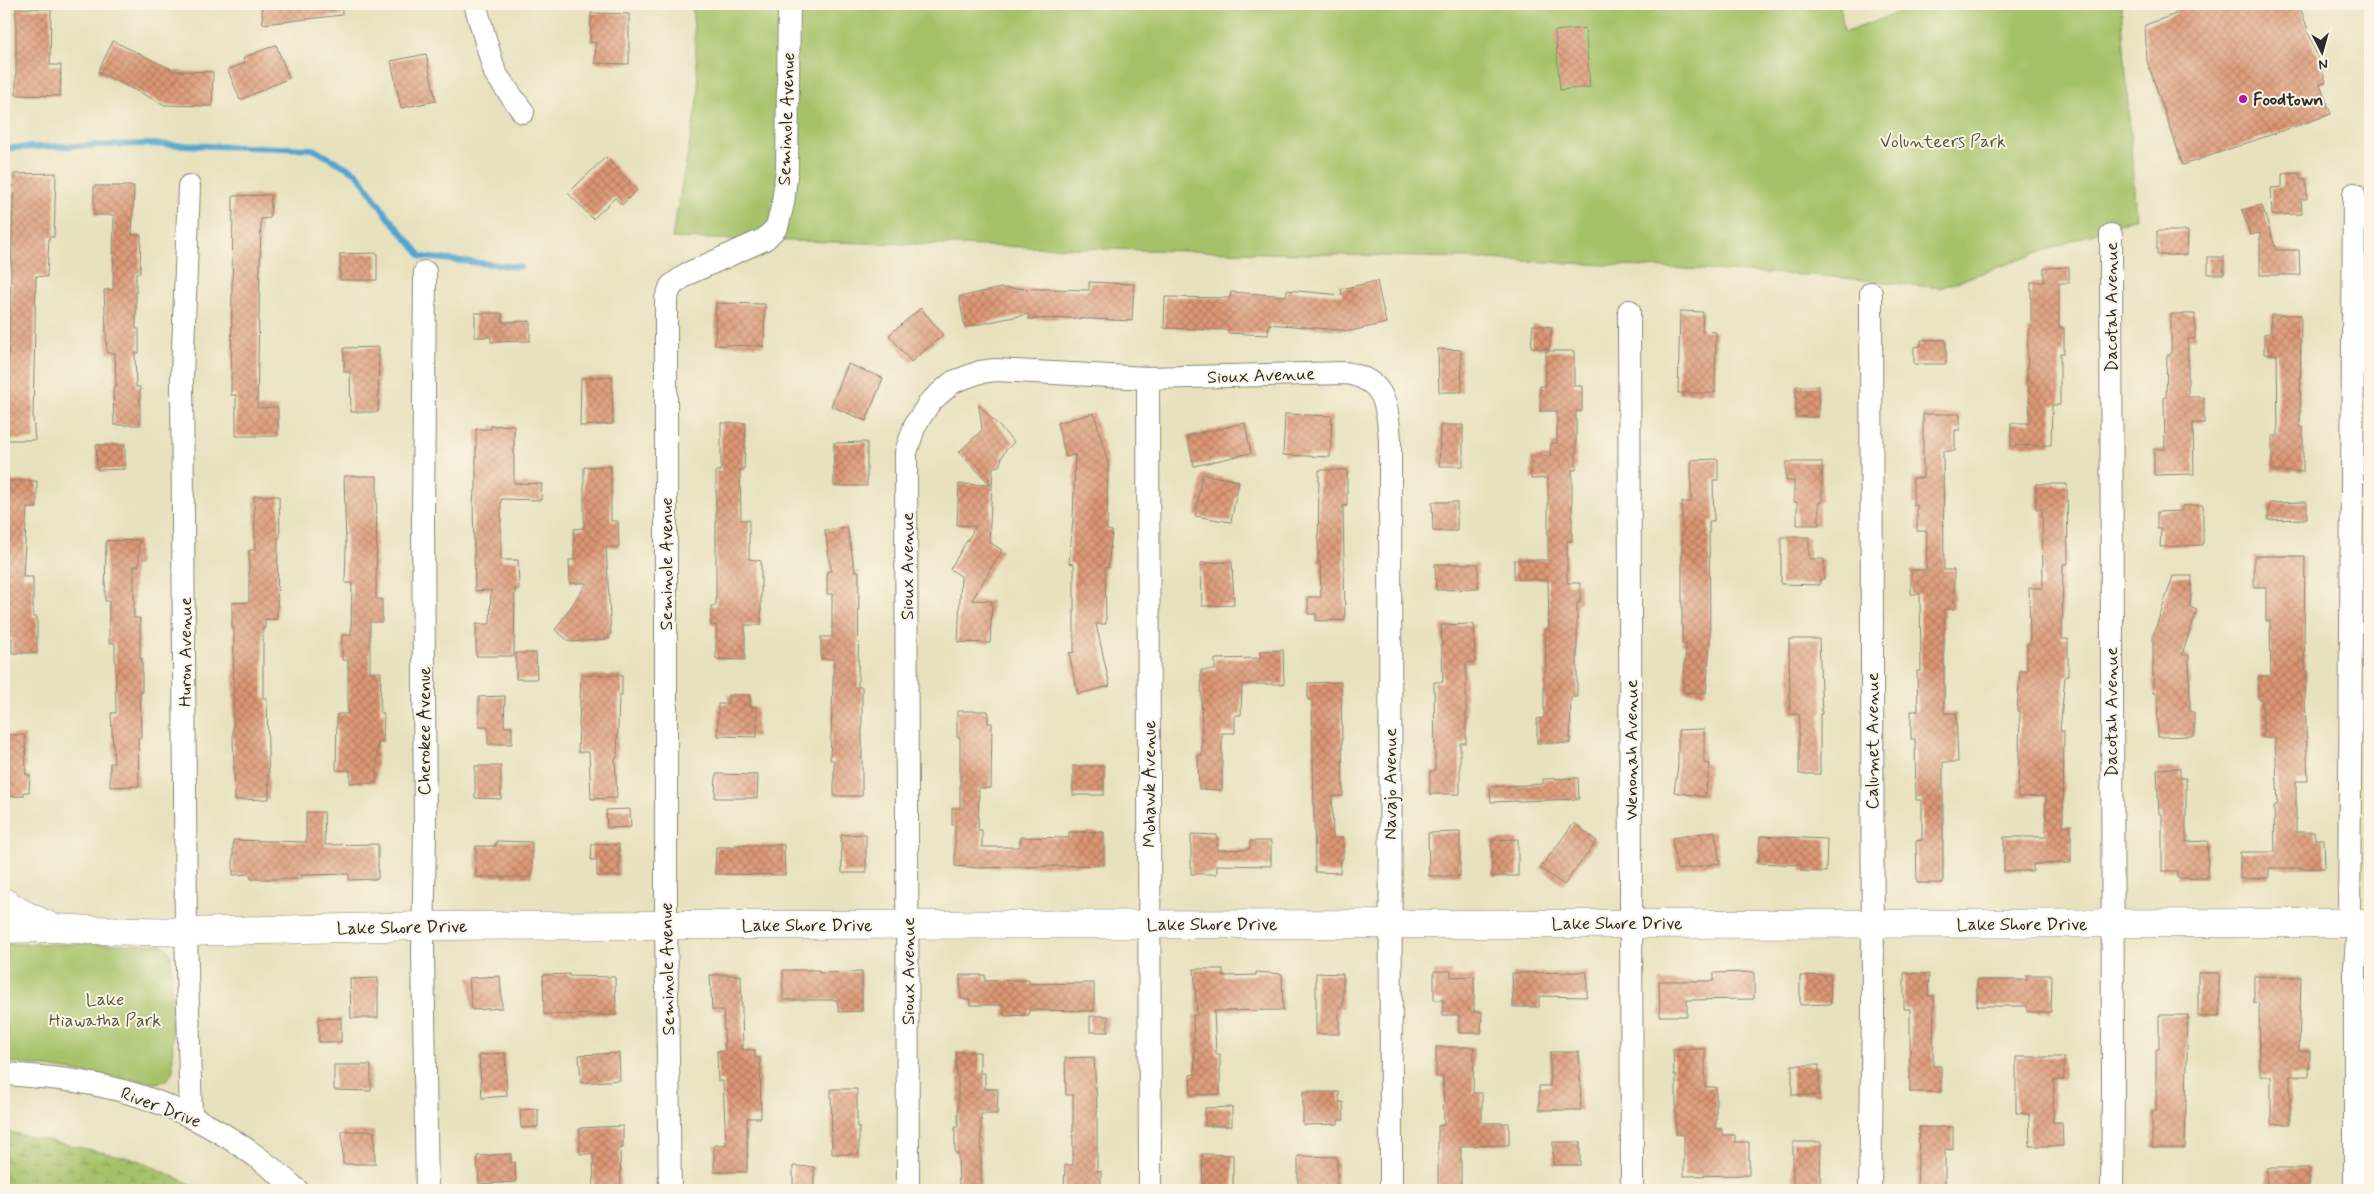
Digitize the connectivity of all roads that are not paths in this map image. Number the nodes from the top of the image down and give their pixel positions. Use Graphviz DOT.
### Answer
graph roads {
  1 [pos="475,4"];
  2 [pos="789,4"];
  3 [pos="523,112"];
  4 [pos="189,186"];
  5 [pos="2354,194"];
  6 [pos="2111,234"];
  7 [pos="425,272"];
  8 [pos="1871,293"];
  9 [pos="1629,311"];
  10 [pos="1148,378"];
  11 [pos="1373,383"];
  12 [pos="4,902"];
  13 [pos="1632,923"];
  14 [pos="2359,923"];
  15 [pos="1149,924"];
  16 [pos="1390,924"];
  17 [pos="1872,924"];
  18 [pos="2111,924"];
  19 [pos="666,925"];
  20 [pos="908,925"];
  21 [pos="423,926"];
  22 [pos="53,928"];
  23 [pos="4,929"];
  24 [pos="186,932"];
  25 [pos="4,1074"];
  26 [pos="192,1117"];
  27 [pos="297,1190"];
  28 [pos="427,1190"];
  29 [pos="670,1190"];
  30 [pos="908,1190"];
  31 [pos="1150,1190"];
  32 [pos="1391,1190"];
  33 [pos="1632,1190"];
  34 [pos="1870,1190"];
  35 [pos="2112,1190"];
  36 [pos="2355,1190"];
  1 -- 3 [label="street"];
  2 -- 19 [label="street, Seminole Avenue"];
  4 -- 24 [label="street, Huron Avenue"];
  5 -- 14 [label="street"];
  6 -- 18 [label="street, Dacotah Avenue"];
  7 -- 21 [label="street, Cherokee Avenue"];
  8 -- 17 [label="street, Calumet Avenue"];
  9 -- 13 [label="street, Wenonah Avenue"];
  10 -- 11 [label="street, Sioux Avenue"];
  10 -- 15 [label="street, Mohawk Avenue"];
  10 -- 20 [label="street, Sioux Avenue"];
  11 -- 16 [label="street, Navajo Avenue"];
  12 -- 22 [label="street, Lake Shore Drive"];
  13 -- 16 [label="street, Lake Shore Drive"];
  13 -- 17 [label="street, Lake Shore Drive"];
  13 -- 33 [label="street, Wenonah Avenue"];
  14 -- 18 [label="street, Lake Shore Drive"];
  14 -- 36 [label="street"];
  15 -- 16 [label="street, Lake Shore Drive"];
  15 -- 20 [label="street, Lake Shore Drive"];
  15 -- 31 [label="street, Mohawk Avenue"];
  16 -- 32 [label="street, Navajo Avenue"];
  17 -- 18 [label="street, Lake Shore Drive"];
  17 -- 34 [label="street, Calumet Avenue"];
  18 -- 35 [label="street, Dacotah Avenue"];
  19 -- 20 [label="street, Lake Shore Drive"];
  19 -- 21 [label="street, Lake Shore Drive"];
  19 -- 29 [label="street, Seminole Avenue"];
  20 -- 30 [label="street, Sioux Avenue"];
  21 -- 24 [label="street, Lake Shore Drive"];
  21 -- 28 [label="street, Cherokee Avenue"];
  22 -- 23 [label="street, Lake Shore Drive"];
  22 -- 24 [label="street, Lake Shore Drive"];
  24 -- 26 [label="street, Huron Avenue"];
  25 -- 26 [label="street, River Drive"];
  26 -- 27 [label="street, River Drive"];
}
